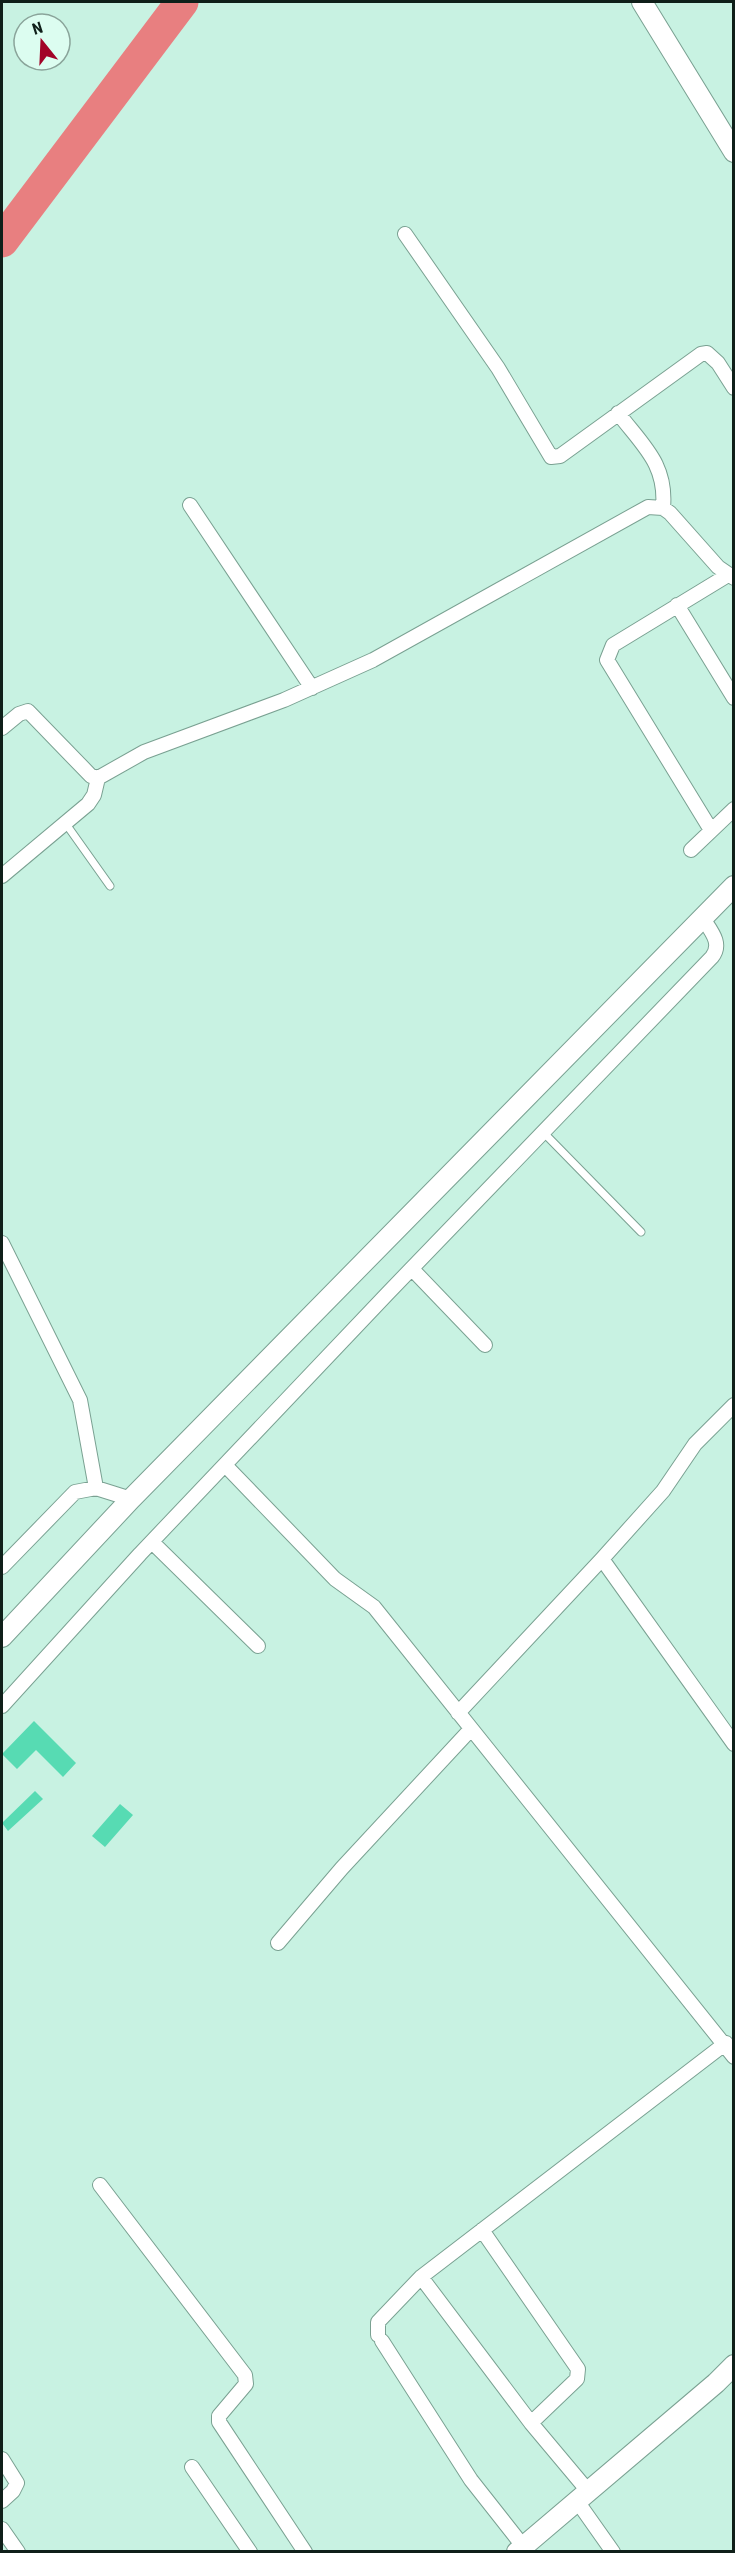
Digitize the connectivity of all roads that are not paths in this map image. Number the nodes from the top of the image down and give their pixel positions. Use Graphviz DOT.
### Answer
graph roads {
  1 [pos="642,2"];
  2 [pos="732,147"];
  3 [pos="405,234"];
  4 [pos="734,388"];
  5 [pos="618,413"];
  6 [pos="190,505"];
  7 [pos="663,508"];
  8 [pos="731,577"];
  9 [pos="677,605"];
  10 [pos="312,688"];
  11 [pos="734,698"];
  12 [pos="2,728"];
  13 [pos="99,778"];
  14 [pos="734,809"];
  15 [pos="66,824"];
  16 [pos="711,830"];
  17 [pos="692,850"];
  18 [pos="2,876"];
  19 [pos="734,885"];
  20 [pos="110,886"];
  21 [pos="702,917"];
  22 [pos="543,1132"];
  23 [pos="641,1232"];
  24 [pos="2,1243"];
  25 [pos="412,1269"];
  26 [pos="484,1345"];
  27 [pos="734,1405"];
  28 [pos="225,1465"];
  29 [pos="96,1488"];
  30 [pos="131,1499"];
  31 [pos="152,1542"];
  32 [pos="602,1560"];
  33 [pos="2,1567"];
  34 [pos="2,1637"];
  35 [pos="258,1646"];
  36 [pos="2,1706"];
  37 [pos="458,1713"];
  38 [pos="471,1729"];
  39 [pos="734,1744"];
  40 [pos="278,1943"];
  41 [pos="724,2044"];
  42 [pos="734,2057"];
  43 [pos="100,2186"];
  44 [pos="482,2230"];
  45 [pos="421,2277"];
  46 [pos="734,2365"];
  47 [pos="531,2423"];
  48 [pos="2,2459"];
  49 [pos="192,2467"];
  50 [pos="583,2496"];
  51 [pos="2,2501"];
  52 [pos="2,2529"];
  53 [pos="522,2549"];
  54 [pos="18,2552"];
  55 [pos="250,2552"];
  56 [pos="305,2552"];
  57 [pos="613,2552"];
  1 -- 2 [label="street"];
  3 -- 5 [label="street"];
  4 -- 5 [label="street"];
  5 -- 7 [label="street"];
  6 -- 10 [label="street"];
  7 -- 8 [label="street"];
  7 -- 10 [label="street"];
  8 -- 9 [label="street"];
  9 -- 11 [label="street"];
  9 -- 16 [label="street"];
  10 -- 13 [label="street"];
  12 -- 13 [label="street"];
  13 -- 15 [label="street"];
  14 -- 16 [label="street"];
  15 -- 18 [label="street"];
  15 -- 20 [label="lane"];
  16 -- 17 [label="street"];
  19 -- 21 [label="street"];
  21 -- 22 [label="street"];
  21 -- 30 [label="street"];
  22 -- 23 [label="lane"];
  22 -- 25 [label="street"];
  24 -- 29 [label="street"];
  25 -- 26 [label="street"];
  25 -- 28 [label="street"];
  27 -- 32 [label="street"];
  28 -- 31 [label="street"];
  28 -- 37 [label="street"];
  29 -- 30 [label="street"];
  29 -- 33 [label="street"];
  30 -- 34 [label="street"];
  31 -- 35 [label="street"];
  31 -- 36 [label="street"];
  32 -- 37 [label="street"];
  32 -- 39 [label="street"];
  37 -- 38 [label="street"];
  38 -- 40 [label="street"];
  38 -- 41 [label="street"];
  41 -- 42 [label="street"];
  41 -- 44 [label="street"];
  43 -- 56 [label="street"];
  44 -- 45 [label="street"];
  44 -- 47 [label="street"];
  45 -- 47 [label="street"];
  45 -- 53 [label="street"];
  46 -- 50 [label="street"];
  47 -- 50 [label="street"];
  48 -- 51 [label="street"];
  49 -- 55 [label="street"];
  50 -- 53 [label="street"];
  50 -- 57 [label="street"];
  52 -- 54 [label="street"];
}
